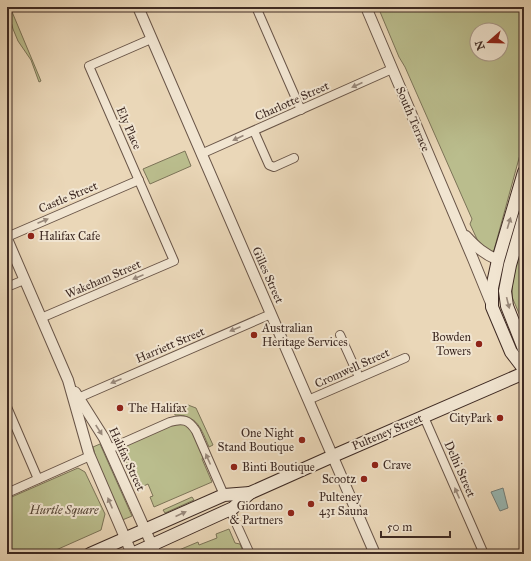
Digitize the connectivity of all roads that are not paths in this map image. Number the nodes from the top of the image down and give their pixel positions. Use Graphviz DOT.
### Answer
graph roads {
  1 [pos="138,7"];
  2 [pos="256,7"];
  3 [pos="366,7"];
  4 [pos="151,39"];
  5 [pos="392,69"];
  6 [pos="301,110"];
  7 [pos="254,131"];
  8 [pos="201,154"];
  9 [pos="294,158"];
  10 [pos="524,172"];
  11 [pos="139,180"];
  12 [pos="524,216"];
  13 [pos="461,230"];
  14 [pos="7,238"];
  15 [pos="498,260"];
  16 [pos="174,261"];
  17 [pos="510,265"];
  18 [pos="24,280"];
  19 [pos="7,287"];
  20 [pos="492,307"];
  21 [pos="271,314"];
  22 [pos="41,318"];
  23 [pos="340,334"];
  24 [pos="524,349"];
  25 [pos="405,358"];
  26 [pos="524,369"];
  27 [pos="524,373"];
  28 [pos="359,377"];
  29 [pos="68,380"];
  30 [pos="78,398"];
  31 [pos="308,400"];
  32 [pos="7,407"];
  33 [pos="424,417"];
  34 [pos="109,449"];
  35 [pos="90,456"];
  36 [pos="333,456"];
  37 [pos="38,479"];
  38 [pos="7,493"];
  39 [pos="250,493"];
  40 [pos="224,495"];
  41 [pos="230,510"];
  42 [pos="145,530"];
  43 [pos="125,538"];
  44 [pos="154,550"];
  45 [pos="90,554"];
  46 [pos="132,554"];
  47 [pos="250,554"];
  48 [pos="375,554"];
  49 [pos="484,554"];
  1 -- 4 [label="street, Gilles Street"];
  2 -- 6 [label="street"];
  3 -- 5 [label="street, South Terrace"];
  4 -- 8 [label="street, Gilles Street"];
  4 -- 11 [label="street, Ely Place"];
  5 -- 6 [label="street, Charlotte Street, one-way"];
  5 -- 13 [label="street, South Terrace"];
  6 -- 7 [label="street, Charlotte Street"];
  7 -- 8 [label="street, Charlotte Street, one-way"];
  7 -- 9 [label="street"];
  8 -- 21 [label="street, Gilles Street"];
  15 -- 10 [label="main road, one-way"];
  14 -- 11 [label="street, Castle Street, one-way"];
  11 -- 16 [label="street, Ely Place"];
  12 -- 17 [label="main road"];
  13 -- 15 [label="street, South Terrace"];
  13 -- 20 [label="street, South Terrace"];
  14 -- 18 [label="street, Halifax Street"];
  15 -- 17 [label="main road, South Terrace"];
  15 -- 20 [label="main road"];
  16 -- 22 [label="street, Wakeham Street, one-way"];
  17 -- 24 [label="main road, one-way"];
  18 -- 19 [label="street"];
  18 -- 22 [label="street, Halifax Street"];
  20 -- 26 [label="main road, South Terrace"];
  21 -- 30 [label="street, Harriett Street, one-way"];
  21 -- 31 [label="street, Gilles Street"];
  22 -- 29 [label="street, Halifax Street"];
  23 -- 28 [label="street"];
  25 -- 28 [label="street, Cromwell Street"];
  27 -- 33 [label="main road, Pulteney Street"];
  28 -- 31 [label="street, Cromwell Street"];
  29 -- 30 [label="street, Halifax Street"];
  29 -- 35 [label="street, Halifax Street"];
  30 -- 34 [label="street, Halifax Street, one-way"];
  31 -- 36 [label="street, Gilles Street"];
  32 -- 37 [label="street"];
  33 -- 36 [label="main road, Pulteney Street"];
  49 -- 33 [label="street, Delhi Street, one-way"];
  40 -- 34 [label="street, one-way"];
  34 -- 42 [label="street, Halifax Street"];
  35 -- 37 [label="street"];
  43 -- 35 [label="street, Halifax Street, one-way"];
  36 -- 39 [label="main road, Pulteney Street"];
  36 -- 48 [label="street, Gilles Street"];
  37 -- 38 [label="street"];
  39 -- 40 [label="main road, Pulteney Street"];
  39 -- 41 [label="main road, Pulteney Street"];
  42 -- 40 [label="main road, Pulteney Street, one-way"];
  41 -- 44 [label="main road, Pulteney Street"];
  41 -- 47 [label="street"];
  42 -- 43 [label="main road, Pulteney Street"];
  42 -- 44 [label="street, Halifax Street"];
  43 -- 45 [label="main road, Pulteney Street"];
  43 -- 46 [label="street, Halifax Street"];
  44 -- 46 [label="main road, Pulteney Street"];
}
